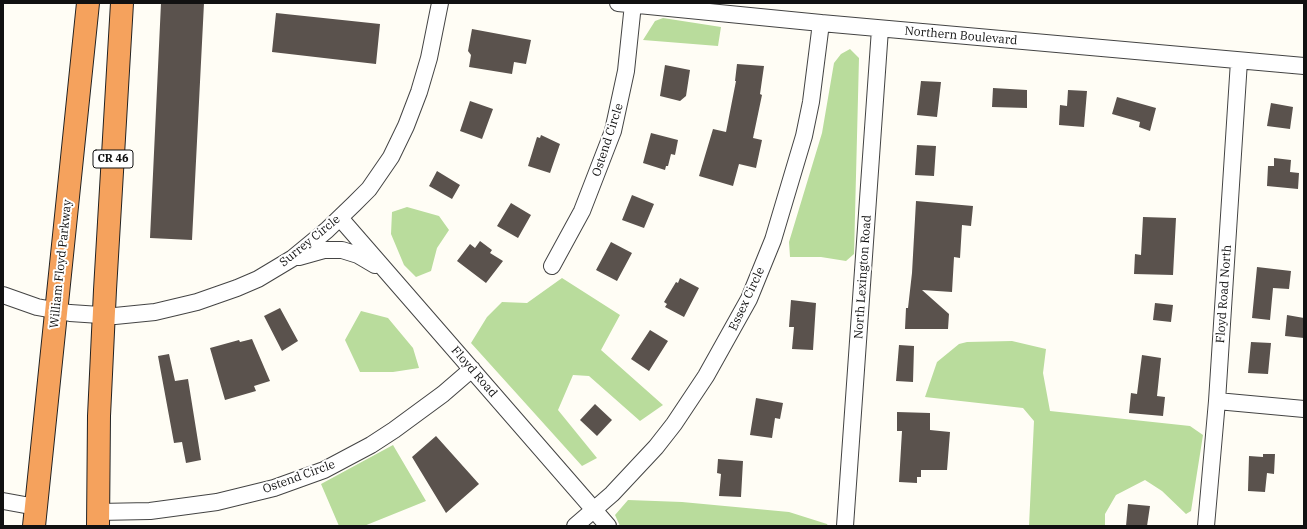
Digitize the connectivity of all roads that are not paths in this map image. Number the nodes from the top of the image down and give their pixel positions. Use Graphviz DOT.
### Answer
graph roads {
  1 [pos="88,3"];
  2 [pos="122,3"];
  3 [pos="440,3"];
  4 [pos="625,4"];
  5 [pos="821,23"];
  6 [pos="880,29"];
  7 [pos="1239,61"];
  8 [pos="1304,66"];
  9 [pos="340,218"];
  10 [pos="293,258"];
  11 [pos="552,266"];
  12 [pos="387,272"];
  13 [pos="3,295"];
  14 [pos="55,311"];
  15 [pos="104,316"];
  16 [pos="472,369"];
  17 [pos="1216,401"];
  18 [pos="1304,409"];
  19 [pos="3,501"];
  20 [pos="594,511"];
  21 [pos="35,517"];
  22 [pos="98,519"];
  23 [pos="575,526"];
  24 [pos="608,526"];
  25 [pos="846,526"];
  26 [pos="1206,526"];
  1 -- 14 [label="highway, William Floyd Parkway"];
  2 -- 15 [label="highway, CR 46"];
  3 -- 9 [label="street, Surrey Circle"];
  4 -- 5 [label="street, Northern Boulevard"];
  4 -- 11 [label="street, Ostend Circle"];
  5 -- 6 [label="street, Northern Boulevard"];
  5 -- 20 [label="street, Essex Circle"];
  6 -- 7 [label="street, Northern Boulevard"];
  6 -- 25 [label="street, North Lexington Road"];
  7 -- 8 [label="street, Northern Boulevard"];
  7 -- 17 [label="street, Floyd Road North"];
  9 -- 10 [label="street, Surrey Circle"];
  9 -- 12 [label="street, Floyd Road"];
  10 -- 12 [label="street"];
  10 -- 15 [label="street, Surrey Circle"];
  12 -- 16 [label="street, Floyd Road"];
  13 -- 14 [label="street, Surrey Circle"];
  14 -- 15 [label="street, Surrey Circle"];
  14 -- 21 [label="highway, William Floyd Parkway"];
  15 -- 22 [label="highway, CR 46"];
  16 -- 20 [label="street, Floyd Road"];
  16 -- 22 [label="street, Ostend Circle"];
  17 -- 18 [label="street"];
  17 -- 26 [label="street, Floyd Road North"];
  19 -- 21 [label="street"];
  20 -- 23 [label="street, Essex Circle"];
  20 -- 24 [label="street, Floyd Road"];
}
